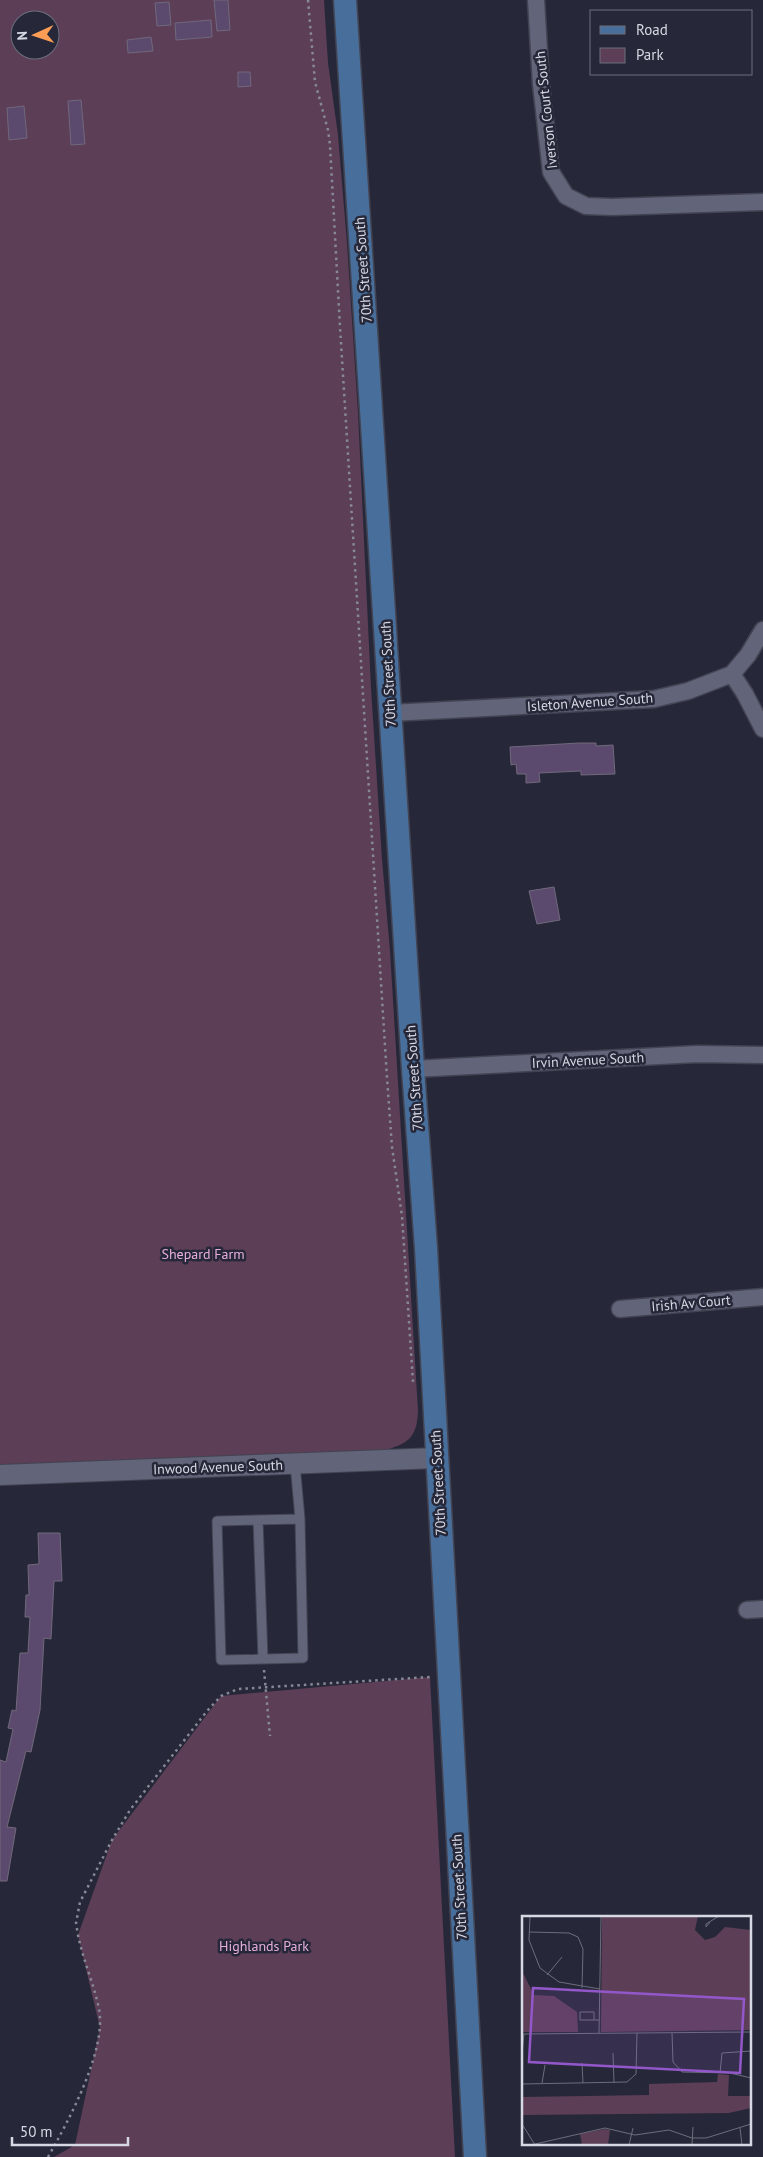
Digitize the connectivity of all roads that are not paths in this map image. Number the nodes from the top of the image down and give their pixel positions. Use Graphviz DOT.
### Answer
graph roads {
  1 [pos="345,0"];
  2 [pos="536,0"];
  3 [pos="763,202"];
  4 [pos="763,630"];
  5 [pos="732,674"];
  6 [pos="390,713"];
  7 [pos="763,729"];
  8 [pos="763,1055"];
  9 [pos="413,1070"];
  10 [pos="763,1297"];
  11 [pos="620,1309"];
  12 [pos="437,1458"];
  13 [pos="294,1464"];
  14 [pos="0,1475"];
  15 [pos="300,1519"];
  16 [pos="258,1520"];
  17 [pos="263,1659"];
  18 [pos="474,2157"];
  1 -- 6 [label="main road, 70th Street South"];
  2 -- 3 [label="street, Iverson Court South"];
  4 -- 5 [label="street, Isleton Avenue South"];
  5 -- 6 [label="street, Isleton Avenue South"];
  5 -- 7 [label="street"];
  6 -- 9 [label="main road, 70th Street South"];
  8 -- 9 [label="street, Irvin Avenue South"];
  9 -- 12 [label="main road, 70th Street South"];
  10 -- 11 [label="street, Irish Av Court"];
  12 -- 13 [label="street, Inwood Avenue South"];
  12 -- 18 [label="main road, 70th Street South"];
  13 -- 14 [label="street, Inwood Avenue South"];
  13 -- 15 [label="lane"];
  15 -- 16 [label="lane"];
  15 -- 17 [label="lane"];
  16 -- 17 [label="lane"];
  16 -- 17 [label="lane"];
}
